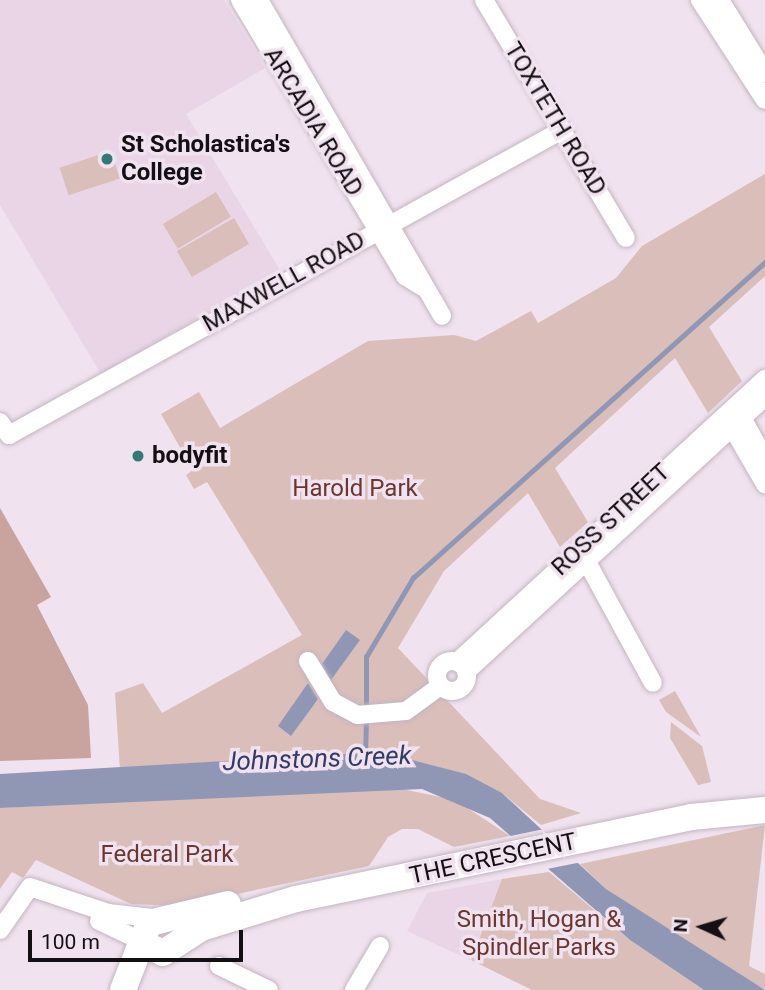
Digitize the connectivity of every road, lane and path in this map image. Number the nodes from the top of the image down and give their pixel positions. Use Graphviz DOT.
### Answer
graph roads {
  1 [pos="240,0"];
  2 [pos="484,0"];
  3 [pos="700,0"];
  4 [pos="720,0"];
  5 [pos="259,11"];
  6 [pos="765,73"];
  7 [pos="765,100"];
  8 [pos="562,131"];
  9 [pos="385,226"];
  10 [pos="626,238"];
  11 [pos="442,316"];
  12 [pos="765,379"];
  13 [pos="765,397"];
  14 [pos="734,417"];
  15 [pos="4,429"];
  16 [pos="765,459"];
  17 [pos="765,484"];
  18 [pos="583,555"];
  19 [pos="308,661"];
  20 [pos="653,683"];
  21 [pos="765,791"];
  22 [pos="765,810"];
  23 [pos="691,817"];
  24 [pos="296,899"];
  25 [pos="74,902"];
  26 [pos="162,919"];
  27 [pos="0,930"];
  28 [pos="141,942"];
  29 [pos="380,946"];
  30 [pos="173,947"];
  31 [pos="219,966"];
  32 [pos="123,990"];
  33 [pos="130,990"];
  34 [pos="269,990"];
  35 [pos="354,990"];
  1 -- 5 [label="street, ARCADIA ROAD"];
  2 -- 8 [label="street, TOXTETH ROAD"];
  3 -- 7 [label="street"];
  4 -- 6 [label="street"];
  5 -- 9 [label="street, ARCADIA ROAD"];
  8 -- 9 [label="street, MAXWELL ROAD"];
  8 -- 10 [label="street, TOXTETH ROAD"];
  9 -- 11 [label="street, ARCADIA ROAD"];
  9 -- 15 [label="street, MAXWELL ROAD"];
  12 -- 14 [label="street, ROSS STREET"];
  13 -- 14 [label="street, ROSS STREET"];
  14 -- 16 [label="street"];
  14 -- 17 [label="street"];
  14 -- 18 [label="street, ROSS STREET"];
  18 -- 19 [label="street, ROSS STREET"];
  18 -- 20 [label="street"];
  21 -- 23 [label="main road, THE CRESCENT"];
  22 -- 23 [label="main road, THE CRESCENT"];
  23 -- 24 [label="main road, THE CRESCENT"];
  24 -- 26 [label="main road, THE CRESCENT"];
  24 -- 30 [label="main road, THE CRESCENT"];
  25 -- 26 [label="street"];
  25 -- 27 [label="street"];
  25 -- 28 [label="street"];
  26 -- 28 [label="main road"];
  26 -- 30 [label="main road"];
  28 -- 30 [label="main road"];
  28 -- 32 [label="main road"];
  29 -- 35 [label="street"];
  30 -- 33 [label="main road, THE CRESCENT"];
  31 -- 34 [label="street"];
}
